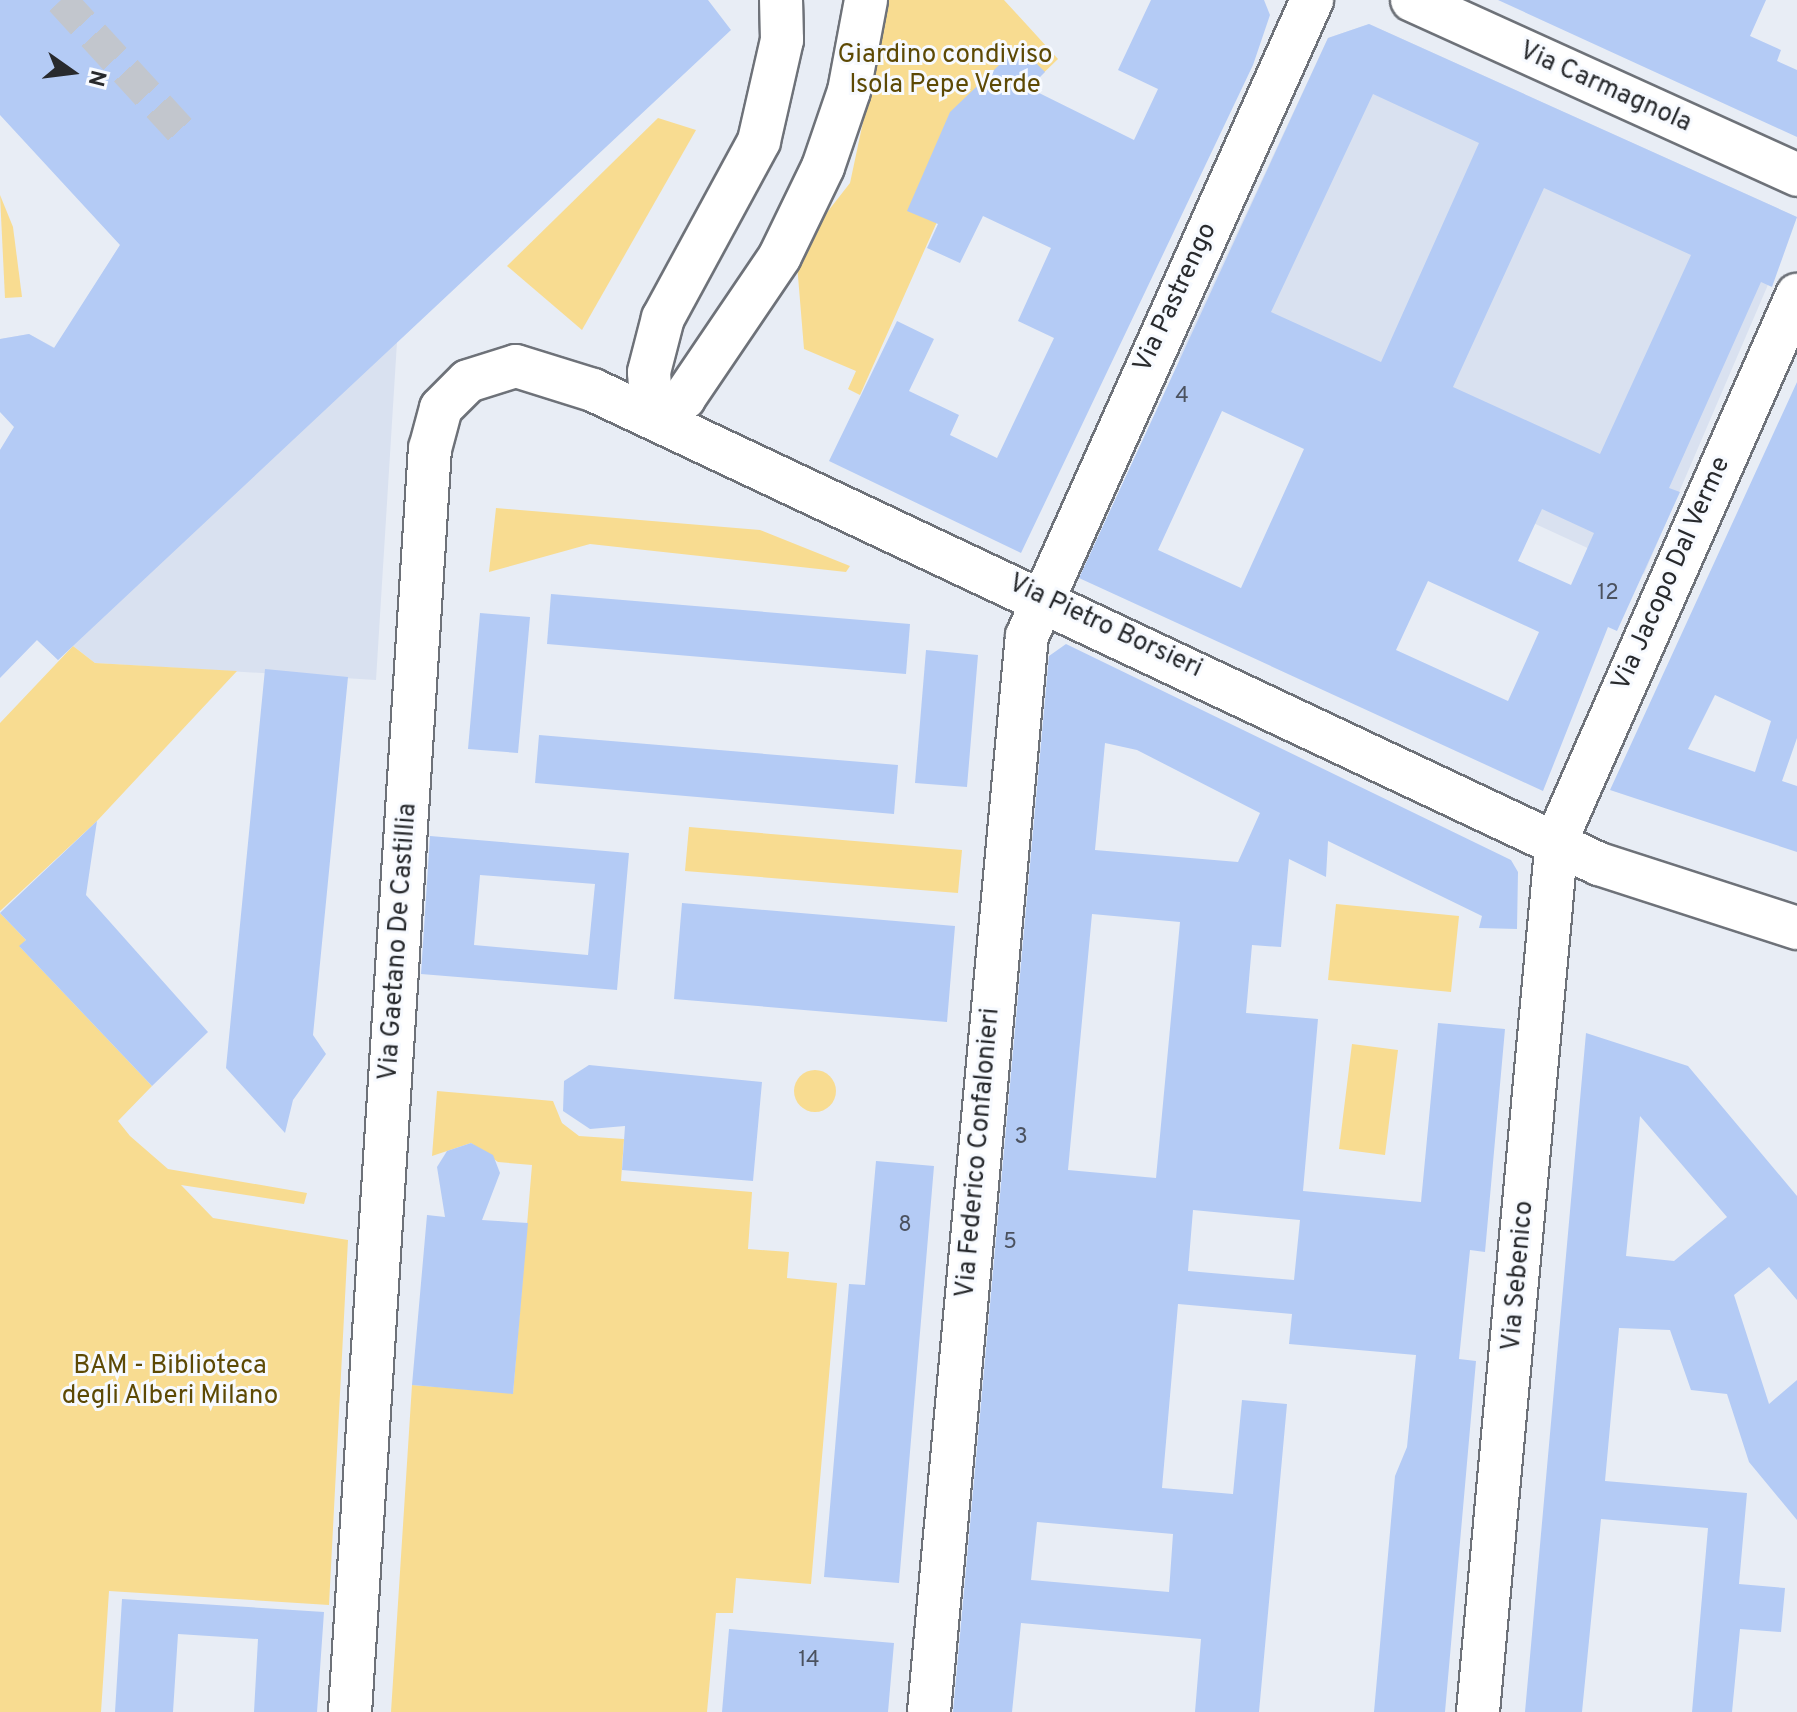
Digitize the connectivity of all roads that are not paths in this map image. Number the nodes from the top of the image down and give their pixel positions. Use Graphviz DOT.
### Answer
graph roads {
  1 [pos="781,0"];
  2 [pos="866,0"];
  3 [pos="1312,0"];
  4 [pos="1412,0"];
  5 [pos="1797,175"];
  6 [pos="1794,302"];
  7 [pos="652,416"];
  8 [pos="1040,597"];
  9 [pos="1557,839"];
  10 [pos="1797,928"];
  11 [pos="350,1712"];
  12 [pos="929,1712"];
  13 [pos="1478,1712"];
  1 -- 7 [label="street"];
  2 -- 7 [label="street"];
  3 -- 8 [label="street, Via Pastrengo"];
  4 -- 5 [label="street, Via Carmagnola"];
  6 -- 9 [label="street, Via Jacopo Dal Verme"];
  7 -- 8 [label="street, Via Pietro Borsieri"];
  7 -- 11 [label="street, Via Gaetano De Castillia"];
  8 -- 9 [label="street, Via Pietro Borsieri"];
  8 -- 12 [label="street, Via Federico Confalonieri"];
  9 -- 10 [label="street, Via Pietro Borsieri"];
  9 -- 13 [label="street, Via Sebenico"];
}
